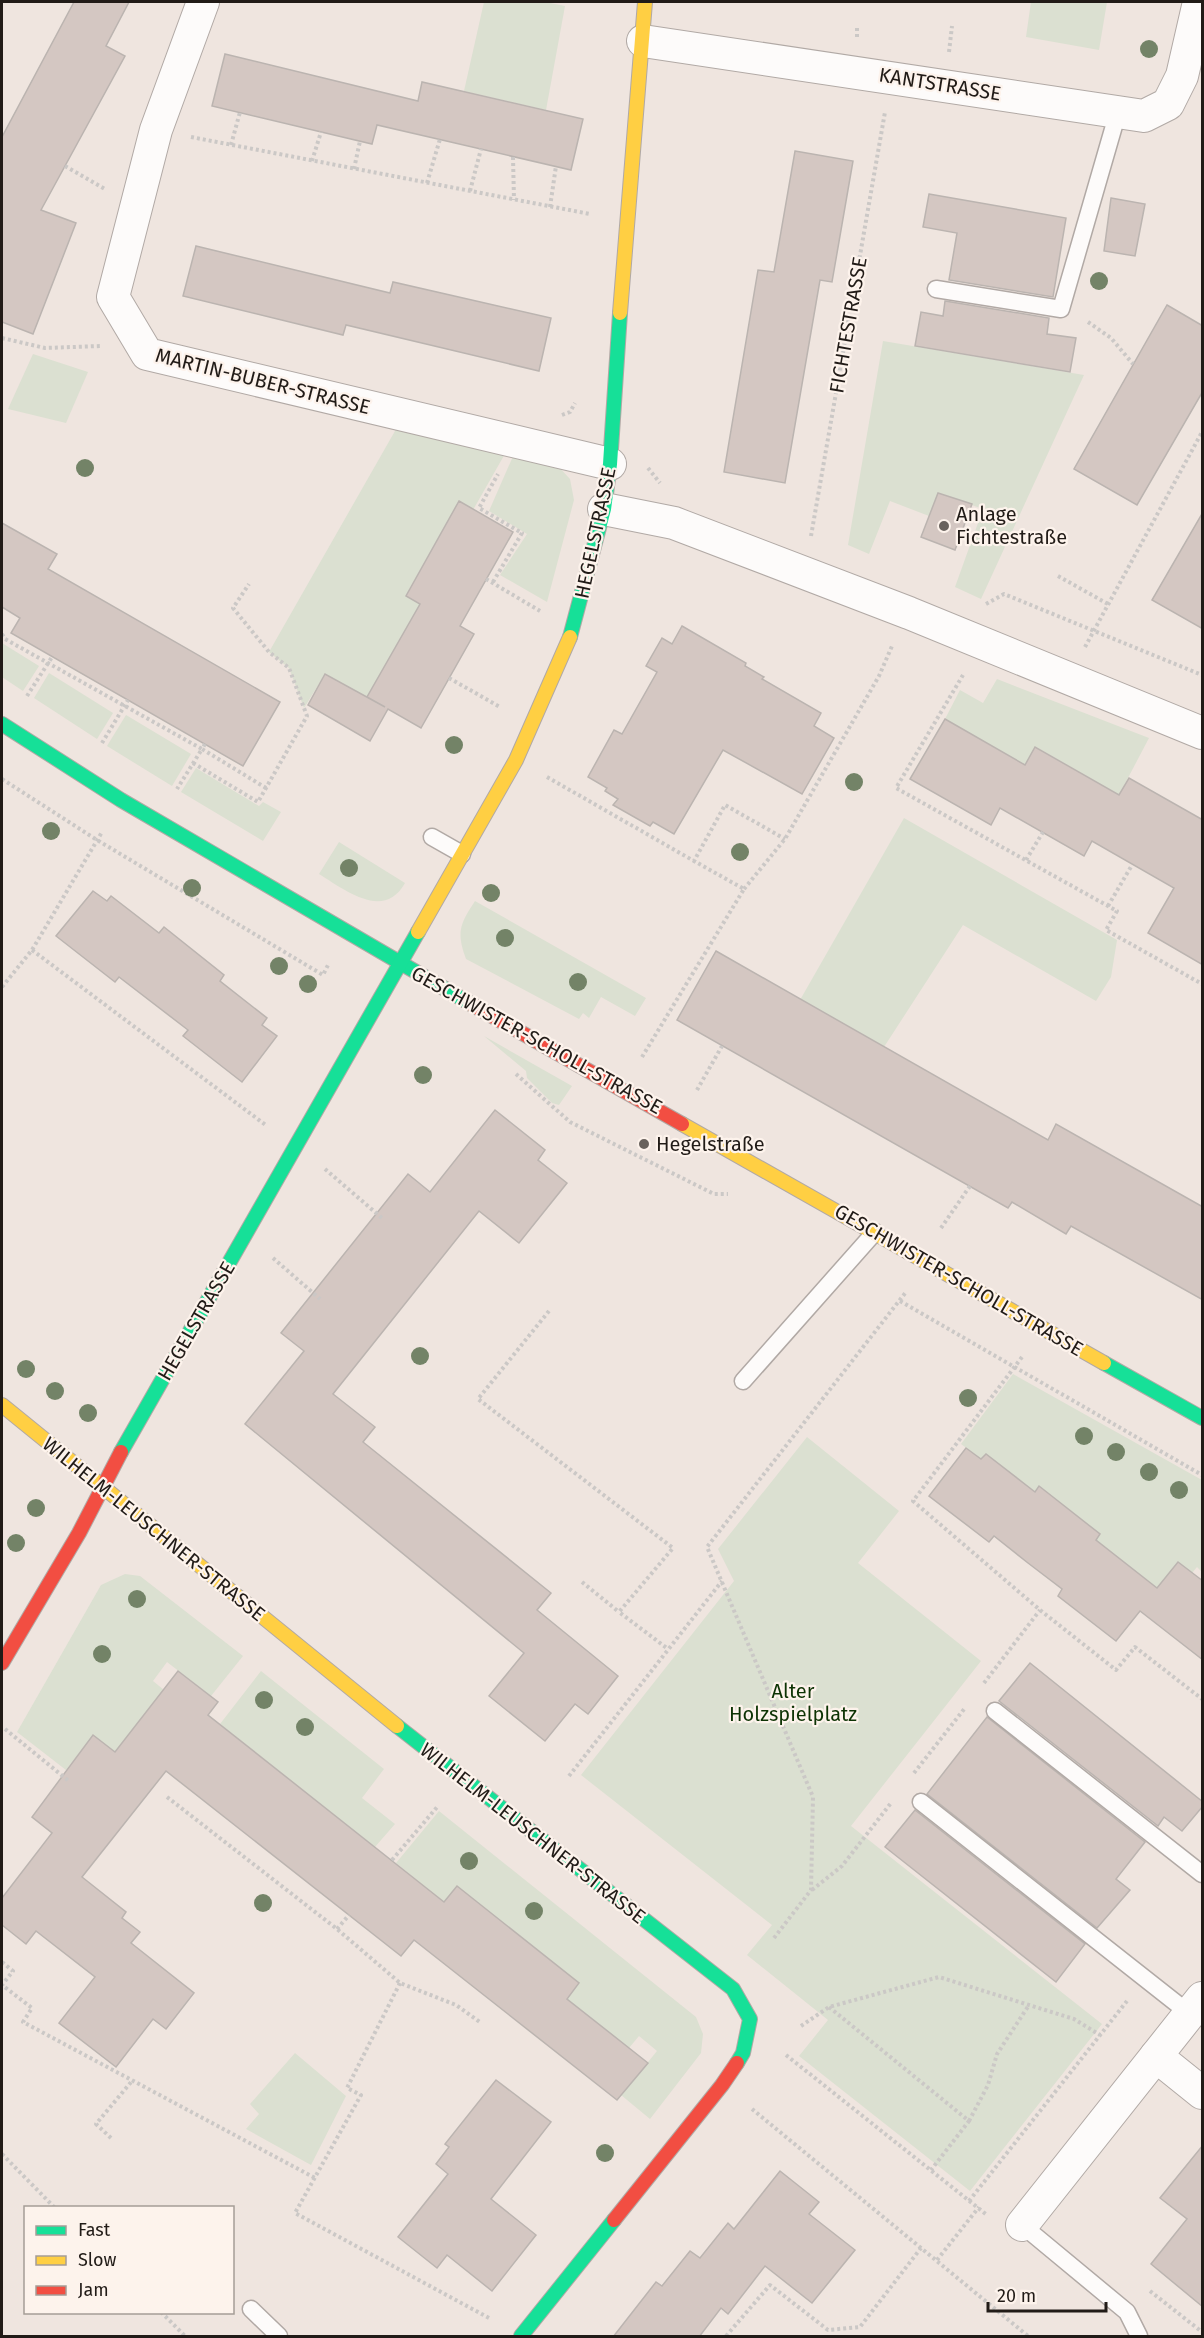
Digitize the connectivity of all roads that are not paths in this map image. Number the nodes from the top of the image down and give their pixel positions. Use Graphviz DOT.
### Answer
graph roads {
  1 [pos="203,2"];
  2 [pos="645,2"];
  3 [pos="1199,2"];
  4 [pos="643,40"];
  5 [pos="1196,43"];
  6 [pos="1118,112"];
  7 [pos="936,289"];
  8 [pos="610,464"];
  9 [pos="604,509"];
  10 [pos="2,724"];
  11 [pos="1203,733"];
  12 [pos="432,837"];
  13 [pos="462,854"];
  14 [pos="401,964"];
  15 [pos="875,1232"];
  16 [pos="743,1381"];
  17 [pos="2,1405"];
  18 [pos="1203,1418"];
  19 [pos="103,1490"];
  20 [pos="2,1663"];
  21 [pos="995,1711"];
  22 [pos="921,1802"];
  23 [pos="1203,1874"];
  24 [pos="1196,2006"];
  25 [pos="1156,2056"];
  26 [pos="1203,2093"];
  27 [pos="1022,2225"];
  28 [pos="251,2309"];
  29 [pos="279,2337"];
  30 [pos="521,2337"];
  31 [pos="1139,2337"];
  1 -- 8 [label="street, MARTIN-BUBER-STRASSE"];
  2 -- 4 [label="street, HEGELSTRASSE"];
  3 -- 5 [label="street, KANTSTRASSE"];
  4 -- 6 [label="street, KANTSTRASSE"];
  4 -- 8 [label="street, HEGELSTRASSE"];
  5 -- 6 [label="street, KANTSTRASSE"];
  6 -- 7 [label="lane"];
  8 -- 9 [label="street, HEGELSTRASSE"];
  9 -- 11 [label="street"];
  9 -- 13 [label="street, HEGELSTRASSE"];
  10 -- 14 [label="street, GESCHWISTER-SCHOLL-STRASSE"];
  12 -- 13 [label="lane"];
  13 -- 14 [label="street, HEGELSTRASSE"];
  14 -- 15 [label="street, GESCHWISTER-SCHOLL-STRASSE"];
  14 -- 19 [label="street, HEGELSTRASSE"];
  15 -- 16 [label="lane"];
  15 -- 18 [label="street, GESCHWISTER-SCHOLL-STRASSE"];
  17 -- 19 [label="street, WILHELM-LEUSCHNER-STRASSE"];
  19 -- 20 [label="street, HEGELSTRASSE"];
  19 -- 30 [label="street, WILHELM-LEUSCHNER-STRASSE"];
  21 -- 23 [label="lane"];
  22 -- 24 [label="lane"];
  24 -- 25 [label="street"];
  25 -- 26 [label="street"];
  25 -- 27 [label="street"];
  27 -- 31 [label="lane"];
  28 -- 29 [label="lane"];
}
